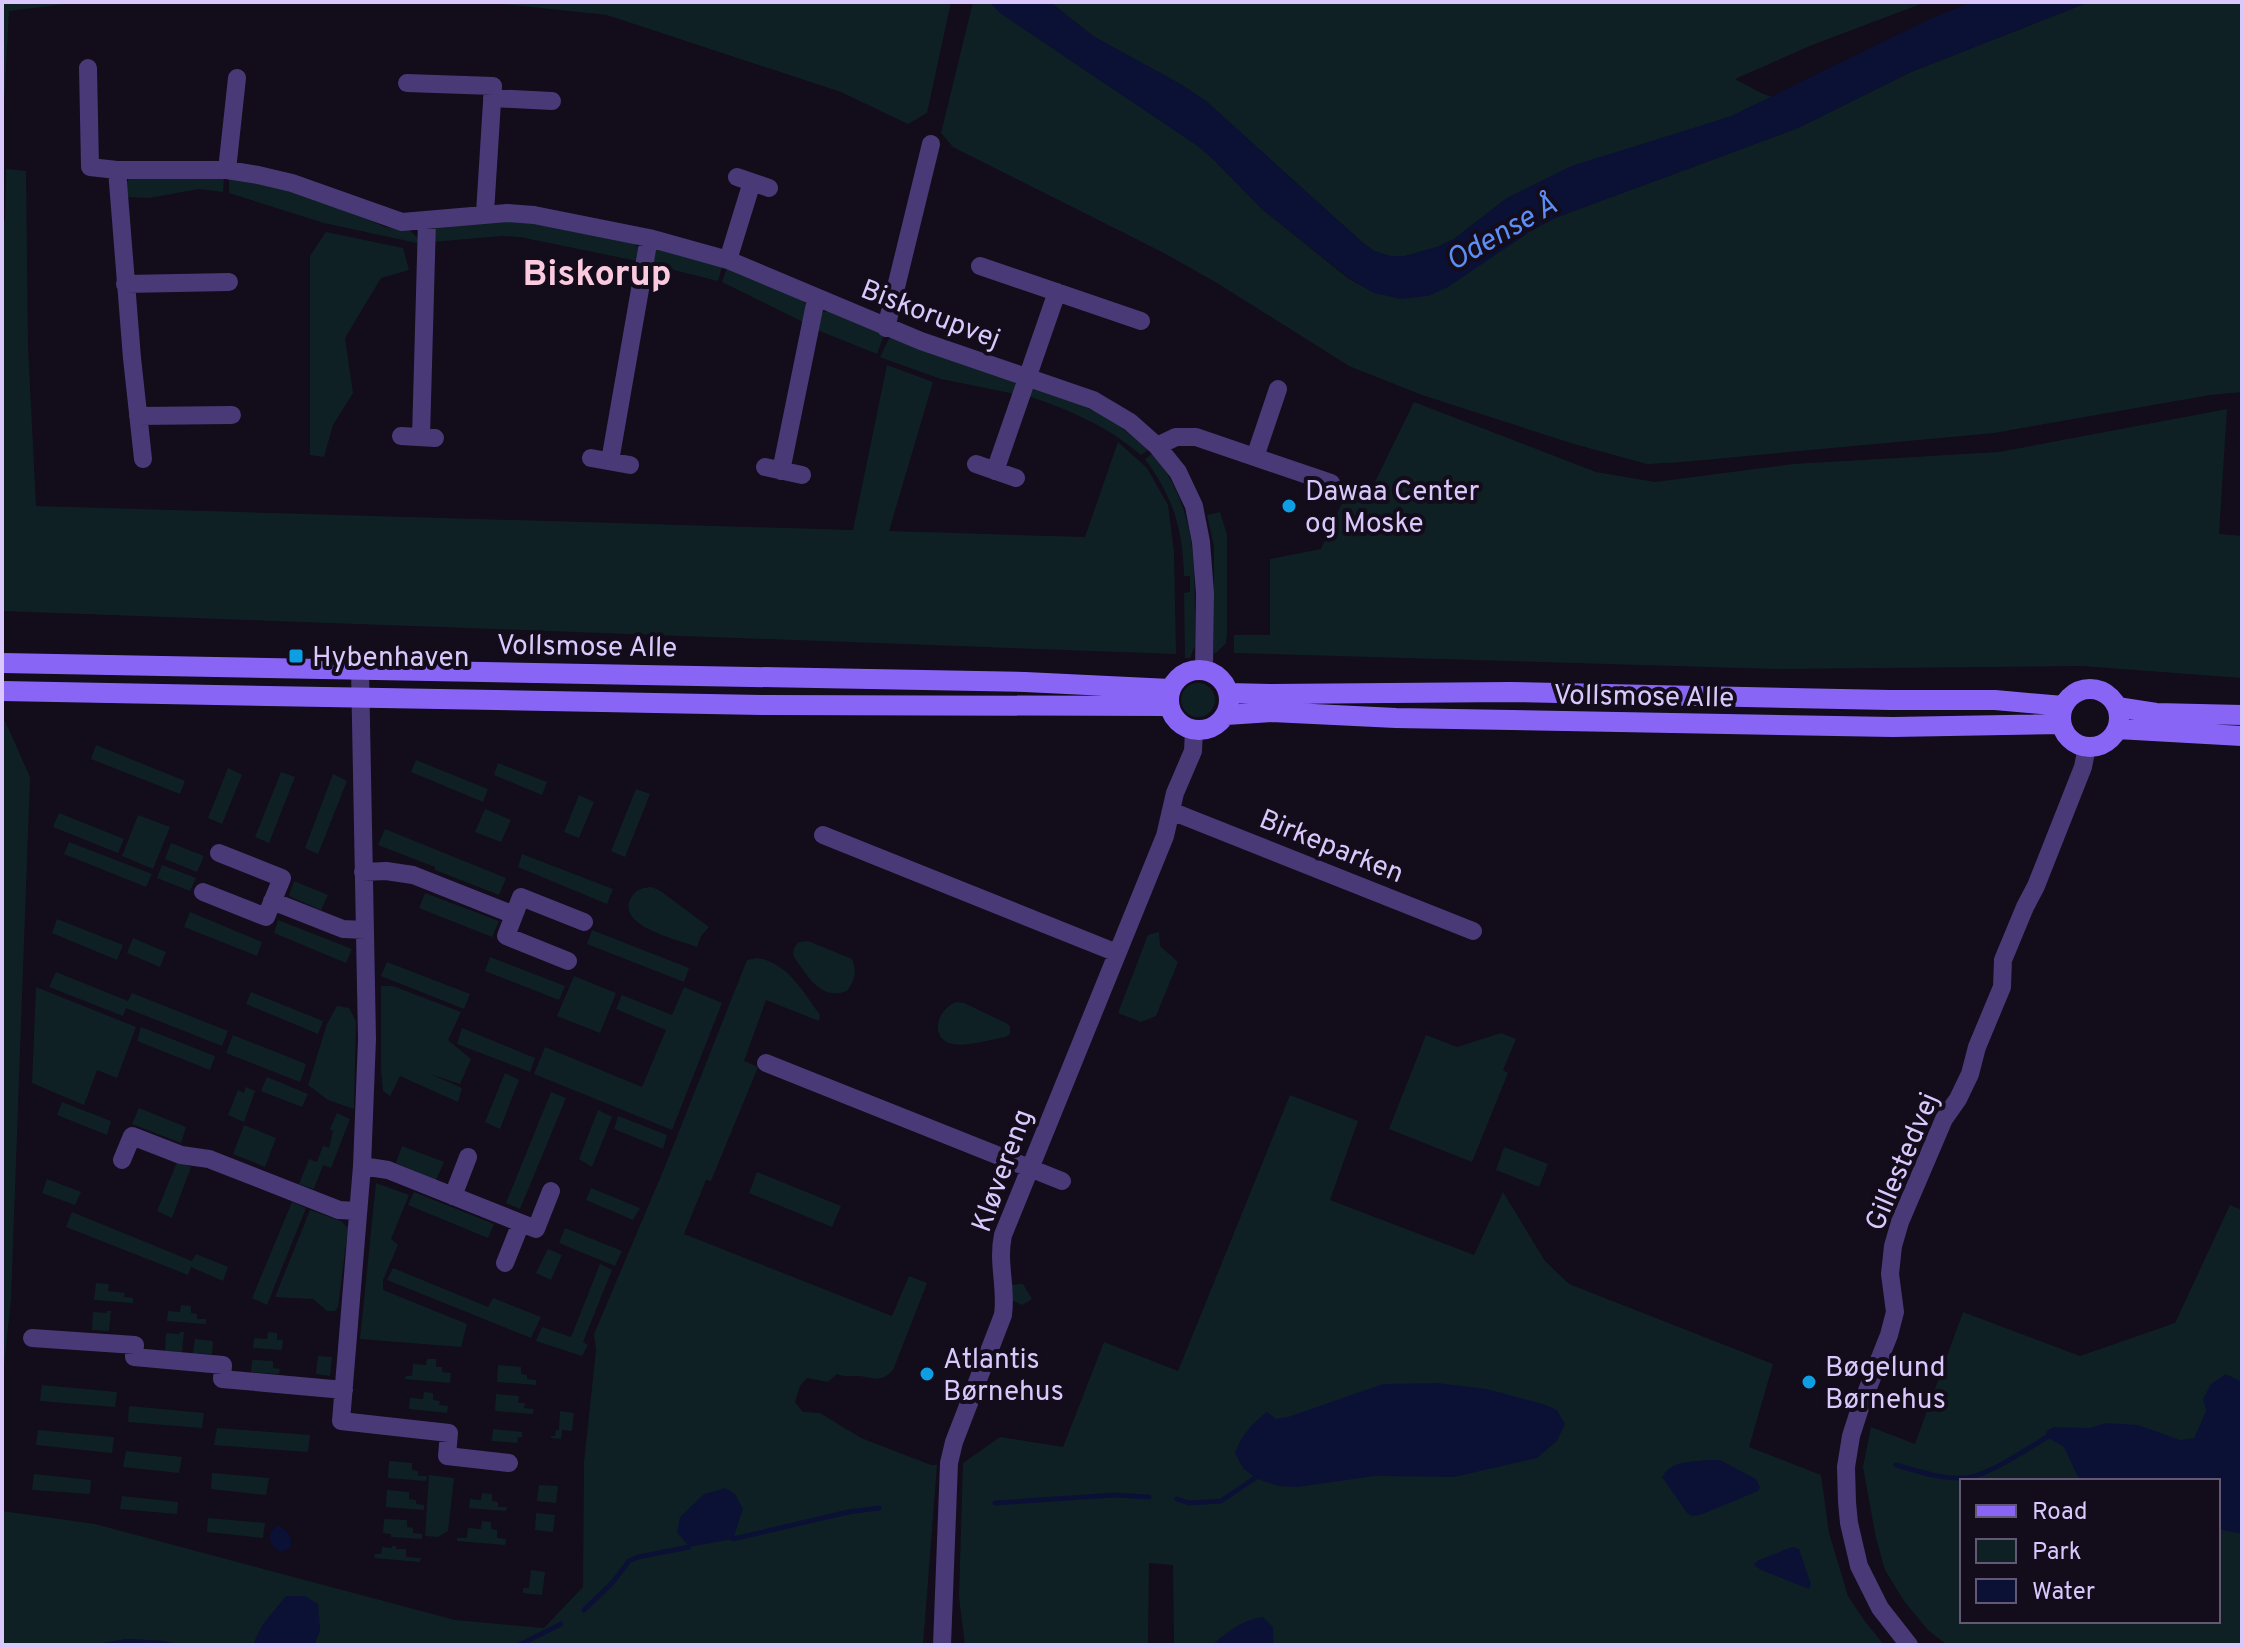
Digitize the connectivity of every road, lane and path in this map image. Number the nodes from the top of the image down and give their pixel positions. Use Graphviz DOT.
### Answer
graph roads {
  1 [pos="88,68"];
  2 [pos="237,78"];
  3 [pos="407,83"];
  4 [pos="492,98"];
  5 [pos="552,101"];
  6 [pos="931,144"];
  7 [pos="117,170"];
  8 [pos="227,170"];
  9 [pos="753,182"];
  10 [pos="485,213"];
  11 [pos="427,221"];
  12 [pos="649,238"];
  13 [pos="728,260"];
  14 [pos="980,266"];
  15 [pos="229,282"];
  16 [pos="125,284"];
  17 [pos="1057,292"];
  18 [pos="816,299"];
  19 [pos="1141,321"];
  20 [pos="886,328"];
  21 [pos="1027,378"];
  22 [pos="1278,389"];
  23 [pos="232,415"];
  24 [pos="138,416"];
  25 [pos="401,436"];
  26 [pos="1157,446"];
  27 [pos="1255,457"];
  28 [pos="591,458"];
  29 [pos="143,459"];
  30 [pos="610,461"];
  31 [pos="976,464"];
  32 [pos="630,465"];
  33 [pos="995,471"];
  34 [pos="802,475"];
  35 [pos="1016,478"];
  36 [pos="1331,483"];
  37 [pos="2,663"];
  38 [pos="360,669"];
  39 [pos="1204,670"];
  40 [pos="2,691"];
  41 [pos="1228,693"];
  42 [pos="1170,697"];
  43 [pos="359,698"];
  44 [pos="2117,707"];
  45 [pos="1226,715"];
  46 [pos="2062,715"];
  47 [pos="2242,715"];
  48 [pos="2117,729"];
  49 [pos="1194,731"];
  50 [pos="2242,736"];
  51 [pos="2087,747"];
  52 [pos="1171,811"];
  53 [pos="823,835"];
  54 [pos="219,853"];
  55 [pos="363,872"];
  56 [pos="203,892"];
  57 [pos="272,901"];
  58 [pos="514,915"];
  59 [pos="584,922"];
  60 [pos="365,930"];
  61 [pos="1473,931"];
  62 [pos="1117,953"];
  63 [pos="568,961"];
  64 [pos="766,1063"];
  65 [pos="468,1157"];
  66 [pos="122,1160"];
  67 [pos="362,1166"];
  68 [pos="1030,1167"];
  69 [pos="1062,1181"];
  70 [pos="551,1191"];
  71 [pos="453,1196"];
  72 [pos="358,1211"];
  73 [pos="521,1223"];
  74 [pos="505,1263"];
  75 [pos="32,1338"];
  76 [pos="344,1390"];
  77 [pos="509,1463"];
  78 [pos="942,1645"];
  79 [pos="1909,1645"];
  1 -- 7 [label="street"];
  2 -- 8 [label="street"];
  3 -- 4 [label="street"];
  4 -- 5 [label="street"];
  4 -- 10 [label="street"];
  6 -- 20 [label="street"];
  7 -- 8 [label="street, Biskorupvej"];
  7 -- 16 [label="street"];
  8 -- 11 [label="street, Biskorupvej"];
  9 -- 13 [label="street"];
  10 -- 11 [label="street, Biskorupvej"];
  10 -- 12 [label="street, Biskorupvej"];
  11 -- 25 [label="street"];
  12 -- 13 [label="street, Biskorupvej"];
  12 -- 30 [label="street"];
  13 -- 18 [label="street, Biskorupvej"];
  14 -- 17 [label="street"];
  15 -- 16 [label="street"];
  16 -- 24 [label="street"];
  17 -- 19 [label="street"];
  17 -- 21 [label="street, Biskorupvej"];
  18 -- 20 [label="street, Biskorupvej"];
  18 -- 34 [label="street, Biskorupvej"];
  20 -- 21 [label="street, Biskorupvej"];
  21 -- 26 [label="street, Biskorupvej"];
  21 -- 33 [label="street, Biskorupvej"];
  22 -- 27 [label="street"];
  23 -- 24 [label="street"];
  24 -- 29 [label="street"];
  26 -- 27 [label="street"];
  26 -- 39 [label="street, Biskorupvej"];
  27 -- 36 [label="street"];
  28 -- 30 [label="street"];
  30 -- 32 [label="street"];
  31 -- 33 [label="street"];
  33 -- 35 [label="street"];
  37 -- 38 [label="street, Vollsmose Alle"];
  38 -- 42 [label="street, Vollsmose Alle"];
  38 -- 43 [label="street"];
  39 -- 41 [label="street"];
  39 -- 42 [label="street"];
  40 -- 43 [label="street, Vollsmose Alle"];
  41 -- 45 [label="street"];
  41 -- 46 [label="street, Vollsmose Alle"];
  42 -- 43 [label="street, Vollsmose Alle"];
  42 -- 49 [label="street"];
  43 -- 55 [label="street"];
  44 -- 46 [label="street"];
  44 -- 47 [label="street"];
  44 -- 48 [label="street"];
  45 -- 46 [label="street, Vollsmose Alle"];
  45 -- 49 [label="street"];
  46 -- 51 [label="street"];
  48 -- 50 [label="street"];
  48 -- 51 [label="street"];
  49 -- 52 [label="street, Kløvereng"];
  51 -- 79 [label="street, Gillestedvej"];
  52 -- 61 [label="street, Birkeparken"];
  52 -- 62 [label="street, Kløvereng"];
  53 -- 62 [label="street"];
  54 -- 57 [label="street"];
  55 -- 58 [label="street"];
  55 -- 60 [label="street"];
  56 -- 57 [label="street"];
  57 -- 60 [label="street"];
  58 -- 59 [label="street"];
  58 -- 63 [label="street"];
  60 -- 67 [label="street"];
  62 -- 68 [label="street, Kløvereng"];
  64 -- 68 [label="street"];
  65 -- 71 [label="street"];
  66 -- 72 [label="street"];
  67 -- 71 [label="street"];
  67 -- 72 [label="street"];
  68 -- 69 [label="street"];
  68 -- 78 [label="street, Kløvereng"];
  70 -- 73 [label="street"];
  71 -- 73 [label="street"];
  72 -- 76 [label="street"];
  73 -- 74 [label="street"];
  75 -- 76 [label="street"];
  76 -- 77 [label="street"];
}
